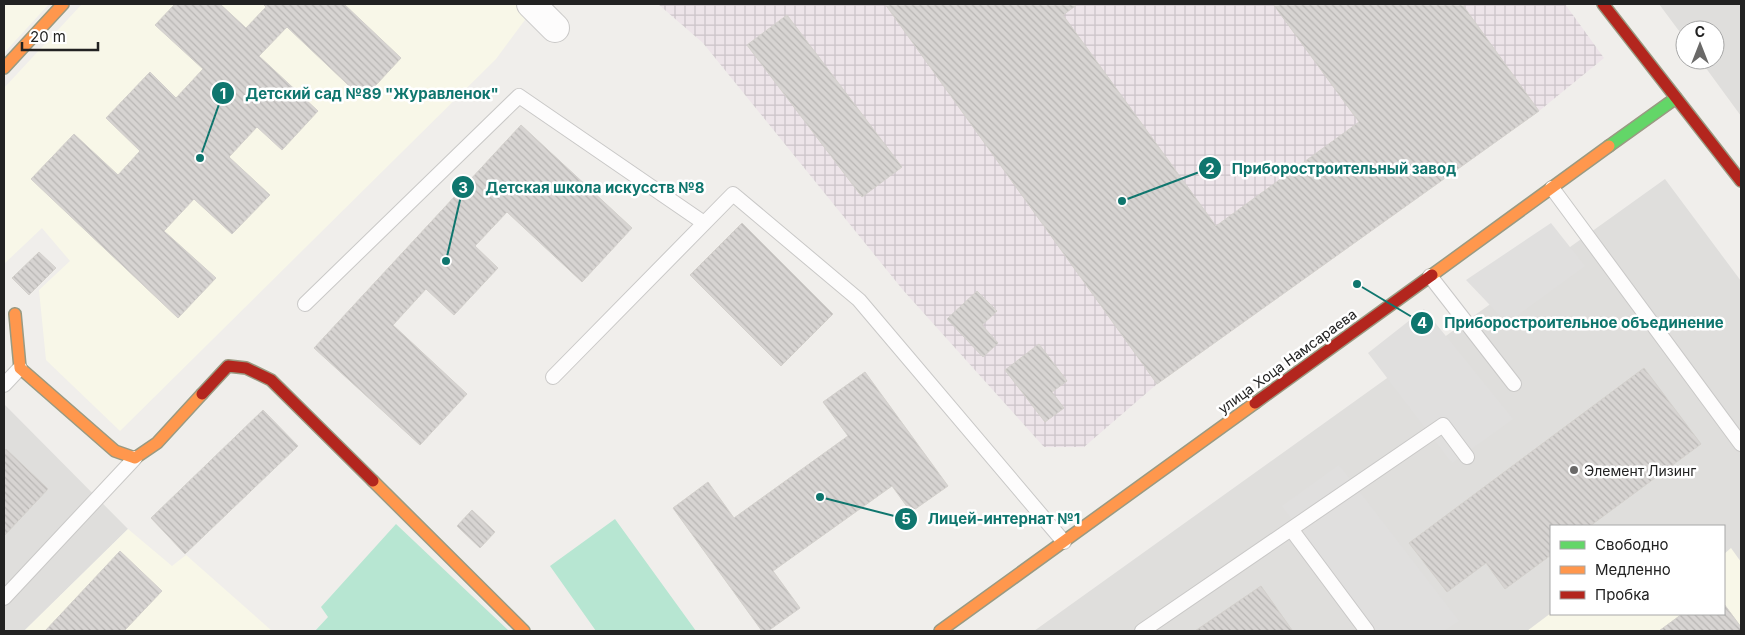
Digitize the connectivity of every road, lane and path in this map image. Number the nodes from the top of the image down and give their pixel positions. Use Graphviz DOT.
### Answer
graph roads {
  1 [pos="62,4"];
  2 [pos="531,4"];
  3 [pos="1603,4"];
  4 [pos="555,28"];
  5 [pos="4,68"];
  6 [pos="1676,98"];
  7 [pos="1741,181"];
  8 [pos="1552,188"];
  9 [pos="704,223"];
  10 [pos="1430,276"];
  11 [pos="305,304"];
  12 [pos="15,314"];
  13 [pos="20,368"];
  14 [pos="553,377"];
  15 [pos="1514,384"];
  16 [pos="4,385"];
  17 [pos="1741,444"];
  18 [pos="1467,456"];
  19 [pos="135,458"];
  20 [pos="1291,530"];
  21 [pos="1064,542"];
  22 [pos="4,598"];
  23 [pos="524,631"];
  24 [pos="940,631"];
  25 [pos="1142,631"];
  26 [pos="1367,631"];
  1 -- 5 [label="street"];
  2 -- 4 [label="street"];
  3 -- 6 [label="street"];
  6 -- 7 [label="street"];
  6 -- 8 [label="street, улица Хоца Намсараева"];
  8 -- 10 [label="street, улица Хоца Намсараева"];
  8 -- 17 [label="lane"];
  9 -- 11 [label="lane"];
  9 -- 14 [label="lane"];
  9 -- 21 [label="lane"];
  10 -- 15 [label="lane"];
  10 -- 21 [label="street, улица Хоца Намсараева"];
  12 -- 13 [label="street"];
  13 -- 16 [label="lane"];
  13 -- 19 [label="street"];
  18 -- 20 [label="lane"];
  19 -- 22 [label="lane"];
  19 -- 23 [label="street"];
  20 -- 25 [label="lane"];
  20 -- 26 [label="lane"];
  21 -- 24 [label="street, улица Хоца Намсараева"];
}
